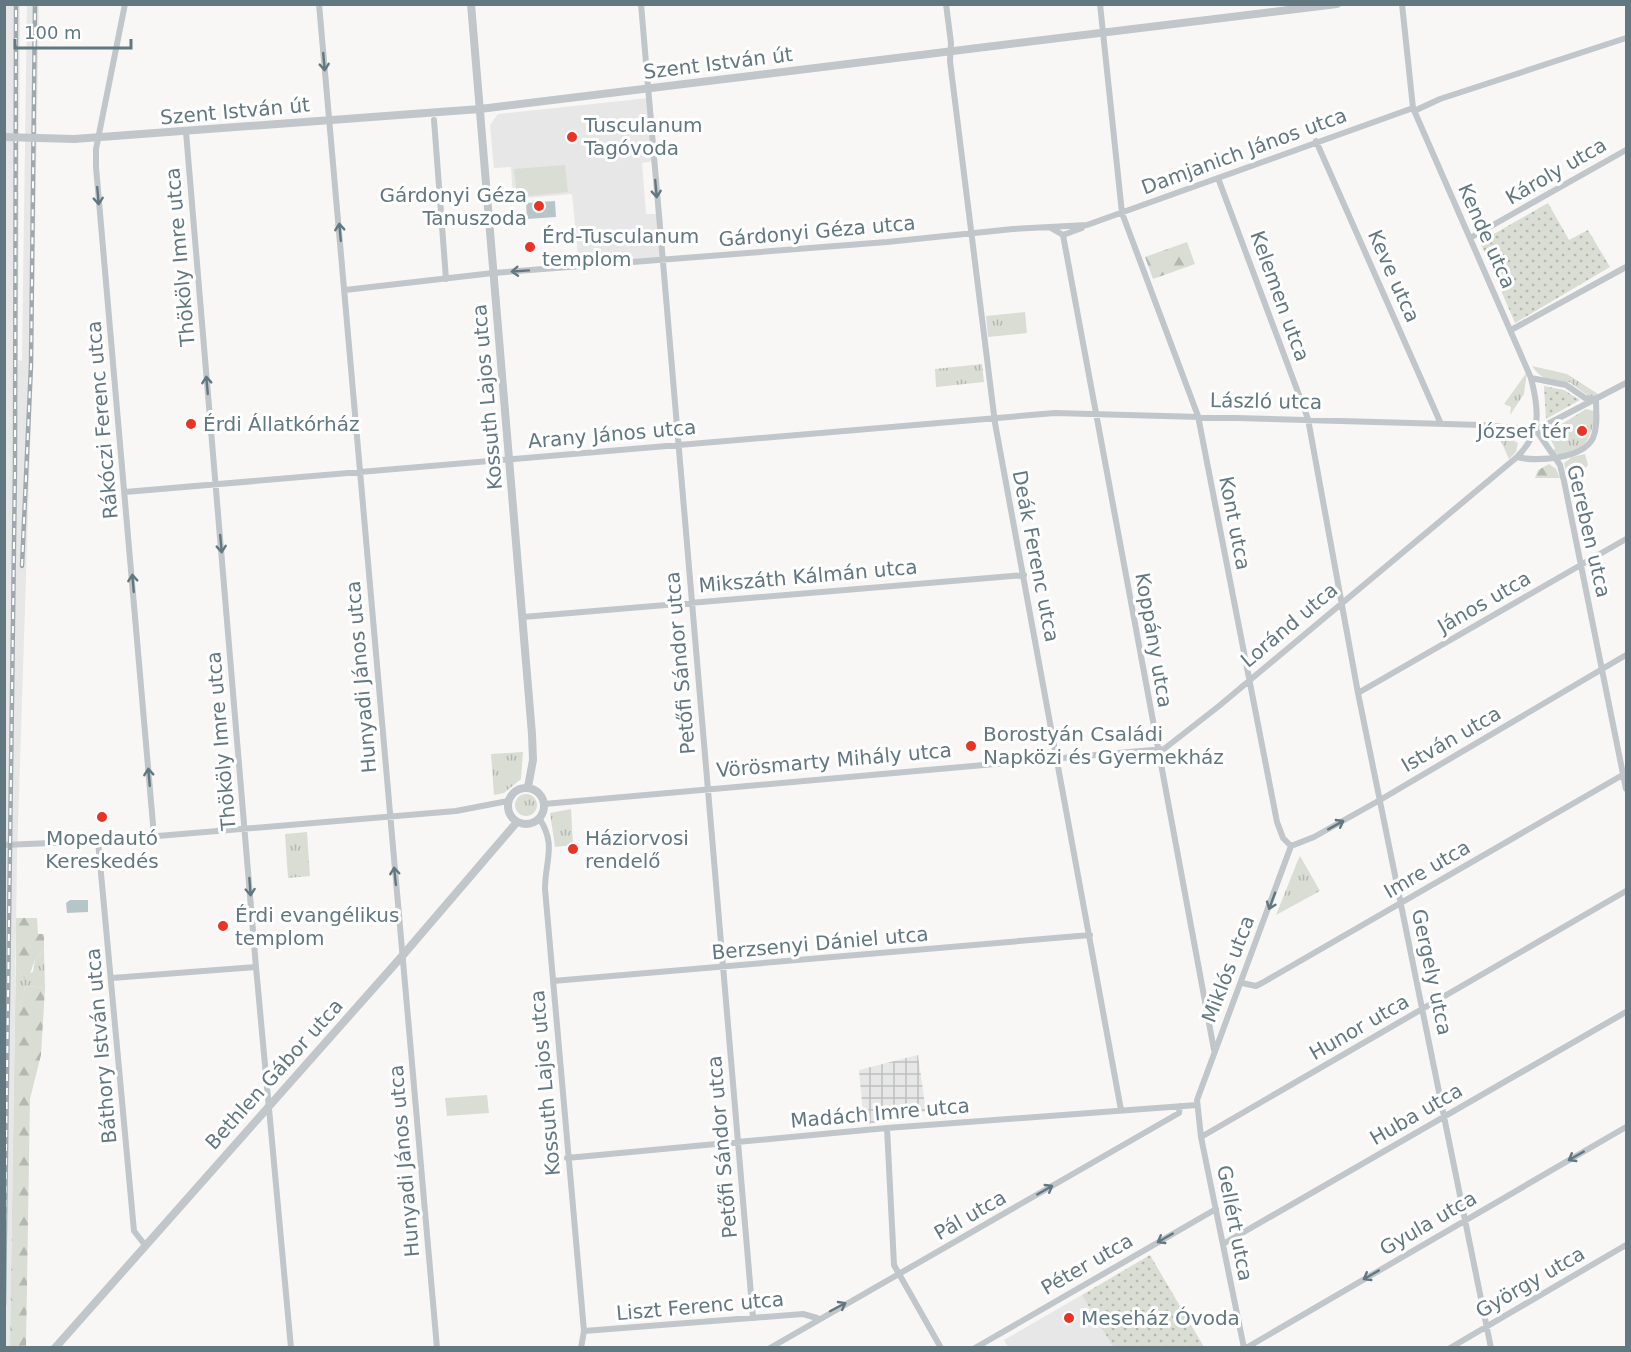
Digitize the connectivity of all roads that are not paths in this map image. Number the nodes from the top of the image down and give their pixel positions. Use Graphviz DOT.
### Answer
graph roads {
  1 [pos="125,4"];
  2 [pos="319,4"];
  3 [pos="471,4"];
  4 [pos="641,4"];
  5 [pos="946,4"];
  6 [pos="1100,4"];
  7 [pos="1337,4"];
  8 [pos="1402,4"];
  9 [pos="1104,33"];
  10 [pos="1626,38"];
  11 [pos="950,51"];
  12 [pos="648,88"];
  13 [pos="480,109"];
  14 [pos="1413,109"];
  15 [pos="331,119"];
  16 [pos="434,120"];
  17 [pos="186,132"];
  18 [pos="4,137"];
  19 [pos="101,138"];
  20 [pos="1316,141"];
  21 [pos="1626,150"];
  22 [pos="1218,178"];
  23 [pos="1122,213"];
  24 [pos="1087,225"];
  25 [pos="1051,228"];
  26 [pos="970,233"];
  27 [pos="1064,235"];
  28 [pos="1470,238"];
  29 [pos="662,260"];
  30 [pos="1626,267"];
  31 [pos="494,273"];
  32 [pos="446,279"];
  33 [pos="345,291"];
  34 [pos="1511,330"];
  35 [pos="1531,378"];
  36 [pos="1626,383"];
  37 [pos="1596,400"];
  38 [pos="1096,414"];
  39 [pos="1198,416"];
  40 [pos="994,417"];
  41 [pos="1308,419"];
  42 [pos="1441,424"];
  43 [pos="1536,430"];
  44 [pos="678,445"];
  45 [pos="1517,456"];
  46 [pos="1555,458"];
  47 [pos="509,459"];
  48 [pos="361,471"];
  49 [pos="216,485"];
  50 [pos="125,492"];
  51 [pos="1626,539"];
  52 [pos="1581,566"];
  53 [pos="1024,575"];
  54 [pos="692,602"];
  55 [pos="1342,603"];
  56 [pos="523,617"];
  57 [pos="1626,656"];
  58 [pos="1604,669"];
  59 [pos="1249,680"];
  60 [pos="1358,693"];
  61 [pos="1157,750"];
  62 [pos="1056,758"];
  63 [pos="1625,773"];
  64 [pos="528,787"];
  65 [pos="708,788"];
  66 [pos="1626,789"];
  67 [pos="1380,800"];
  68 [pos="508,801"];
  69 [pos="544,804"];
  70 [pos="389,817"];
  71 [pos="539,818"];
  72 [pos="517,822"];
  73 [pos="246,829"];
  74 [pos="154,836"];
  75 [pos="98,841"];
  76 [pos="4,845"];
  77 [pos="1290,846"];
  78 [pos="1626,891"];
  79 [pos="1401,903"];
  80 [pos="1090,935"];
  81 [pos="404,955"];
  82 [pos="256,967"];
  83 [pos="722,968"];
  84 [pos="112,978"];
  85 [pos="553,981"];
  86 [pos="1242,983"];
  87 [pos="1423,1009"];
  88 [pos="1626,1012"];
  89 [pos="1214,1050"];
  90 [pos="270,1104"];
  91 [pos="1197,1105"];
  92 [pos="1180,1106"];
  93 [pos="1121,1110"];
  94 [pos="1443,1117"];
  95 [pos="1626,1127"];
  96 [pos="887,1128"];
  97 [pos="1201,1137"];
  98 [pos="739,1141"];
  99 [pos="567,1158"];
  100 [pos="1216,1209"];
  101 [pos="1465,1220"];
  102 [pos="1223,1244"];
  103 [pos="145,1245"];
  104 [pos="1626,1245"];
  105 [pos="898,1275"];
  106 [pos="753,1318"];
  107 [pos="817,1318"];
  108 [pos="1486,1327"];
  109 [pos="584,1331"];
  110 [pos="55,1347"];
  111 [pos="291,1347"];
  112 [pos="437,1347"];
  113 [pos="581,1347"];
  114 [pos="770,1347"];
  115 [pos="941,1347"];
  116 [pos="975,1347"];
  117 [pos="1245,1347"];
  118 [pos="1450,1347"];
  119 [pos="1491,1347"];
  1 -- 19 [label="street, Rákóczi Ferenc utca"];
  2 -- 15 [label="street, Hunyadi János utca, one-way"];
  3 -- 13 [label="street, Kossuth Lajos utca"];
  4 -- 12 [label="street, Petőfi Sándor utca"];
  5 -- 11 [label="street, Deák Ferenc utca"];
  6 -- 9 [label="street, Kont utca"];
  7 -- 9 [label="street, Szent István út"];
  8 -- 14 [label="street, Kende utca"];
  9 -- 11 [label="street, Szent István út"];
  9 -- 23 [label="street, Kont utca"];
  10 -- 14 [label="street, Damjanich János utca"];
  11 -- 12 [label="street, Szent István út"];
  11 -- 26 [label="street, Deák Ferenc utca"];
  12 -- 13 [label="street, Szent István út"];
  12 -- 29 [label="street, Petőfi Sándor utca, one-way"];
  13 -- 15 [label="street, Szent István út"];
  13 -- 31 [label="street, Kossuth Lajos utca"];
  14 -- 20 [label="street, Damjanich János utca"];
  14 -- 28 [label="street, Kende utca"];
  15 -- 17 [label="street, Szent István út"];
  33 -- 15 [label="street, Hunyadi János utca, one-way"];
  16 -- 32 [label="street"];
  17 -- 19 [label="street, Szent István út"];
  49 -- 17 [label="street, Thököly Imre utca, one-way"];
  18 -- 19 [label="street, Szent István út, bridge"];
  19 -- 50 [label="street, Rákóczi Ferenc utca, one-way"];
  20 -- 22 [label="street, Damjanich János utca"];
  20 -- 42 [label="street, Keve utca"];
  21 -- 28 [label="street, Károly utca"];
  22 -- 23 [label="street, Damjanich János utca"];
  22 -- 41 [label="street, Kelemen utca"];
  23 -- 24 [label="street, Damjanich János utca"];
  23 -- 39 [label="street, Kont utca"];
  24 -- 25 [label="street, Damjanich János utca"];
  24 -- 27 [label="street, Damjanich János utca"];
  25 -- 26 [label="street, Damjanich János utca"];
  25 -- 27 [label="street"];
  26 -- 29 [label="street, Gárdonyi Géza utca"];
  26 -- 40 [label="street, Deák Ferenc utca"];
  27 -- 38 [label="street, Koppány utca"];
  28 -- 34 [label="street, Kende utca"];
  29 -- 31 [label="street, Gárdonyi Géza utca, one-way"];
  29 -- 44 [label="street, Petőfi Sándor utca"];
  30 -- 34 [label="street"];
  31 -- 32 [label="street, Gárdonyi Géza utca"];
  31 -- 47 [label="street, Kossuth Lajos utca"];
  32 -- 33 [label="street, Gárdonyi Géza utca"];
  33 -- 48 [label="street, Hunyadi János utca"];
  34 -- 35 [label="street, Kende utca"];
  35 -- 37 [label="street"];
  35 -- 43 [label="street"];
  36 -- 37 [label="street"];
  37 -- 43 [label="street"];
  37 -- 46 [label="street"];
  38 -- 39 [label="street, László utca"];
  38 -- 40 [label="street, László utca"];
  38 -- 61 [label="street, Koppány utca"];
  39 -- 41 [label="street, László utca"];
  39 -- 59 [label="street, Kont utca"];
  40 -- 44 [label="street, Arany János utca"];
  40 -- 53 [label="street, Deák Ferenc utca"];
  41 -- 42 [label="street, László utca"];
  41 -- 55 [label="street, Kelemen utca"];
  42 -- 43 [label="street, László utca"];
  43 -- 45 [label="street"];
  43 -- 46 [label="street"];
  44 -- 47 [label="street, Arany János utca"];
  44 -- 54 [label="street, Petőfi Sándor utca"];
  45 -- 46 [label="street"];
  45 -- 55 [label="street, Loránd utca"];
  46 -- 52 [label="street, Gereben utca"];
  47 -- 48 [label="street, Arany János utca"];
  47 -- 56 [label="street, Kossuth Lajos utca"];
  48 -- 49 [label="street, Arany János utca"];
  48 -- 70 [label="street, Hunyadi János utca"];
  49 -- 50 [label="street, Arany János utca"];
  49 -- 73 [label="street, Thököly Imre utca, one-way"];
  74 -- 50 [label="street, Rákóczi Ferenc utca, one-way"];
  51 -- 52 [label="street, János utca"];
  52 -- 58 [label="street, Gereben utca"];
  52 -- 60 [label="street, János utca"];
  53 -- 54 [label="street, Mikszáth Kálmán utca"];
  53 -- 62 [label="street, Deák Ferenc utca"];
  54 -- 56 [label="street, Mikszáth Kálmán utca"];
  54 -- 65 [label="street, Petőfi Sándor utca"];
  55 -- 59 [label="street, Loránd utca"];
  55 -- 60 [label="street, Gergely utca"];
  56 -- 64 [label="street, Kossuth Lajos utca"];
  57 -- 58 [label="street, István utca"];
  58 -- 63 [label="street, Gereben utca"];
  58 -- 67 [label="street, István utca"];
  59 -- 61 [label="street, Loránd utca"];
  59 -- 77 [label="street, Kont utca"];
  60 -- 67 [label="street, Gergely utca"];
  61 -- 62 [label="street, Loránd utca"];
  61 -- 89 [label="street, Koppány utca"];
  62 -- 65 [label="street, Vörösmarty Mihály utca"];
  62 -- 80 [label="street, Deák Ferenc utca"];
  63 -- 66 [label="street, Gereben utca"];
  63 -- 79 [label="street, Imre utca"];
  64 -- 68 [label="street"];
  64 -- 69 [label="street"];
  65 -- 69 [label="street, Vörösmarty Mihály utca"];
  65 -- 83 [label="street, Petőfi Sándor utca"];
  77 -- 67 [label="street, István utca, one-way"];
  67 -- 79 [label="street, Gergely utca"];
  68 -- 70 [label="street"];
  68 -- 72 [label="street"];
  69 -- 71 [label="street"];
  70 -- 73 [label="street"];
  81 -- 70 [label="street, Hunyadi János utca, one-way"];
  71 -- 72 [label="street"];
  71 -- 85 [label="street, Kossuth Lajos utca"];
  72 -- 81 [label="street, Bethlen Gábor utca"];
  73 -- 74 [label="street"];
  73 -- 82 [label="street, Thököly Imre utca, one-way"];
  74 -- 75 [label="street"];
  75 -- 76 [label="street"];
  75 -- 84 [label="street, Báthory István utca"];
  77 -- 86 [label="street, Miklós utca, one-way"];
  78 -- 87 [label="street, Hunor utca"];
  79 -- 86 [label="street, Imre utca"];
  79 -- 87 [label="street, Gergely utca"];
  80 -- 83 [label="street, Berzsenyi Dániel utca"];
  80 -- 93 [label="street, Deák Ferenc utca"];
  81 -- 90 [label="street, Bethlen Gábor utca"];
  81 -- 112 [label="street, Hunyadi János utca"];
  82 -- 84 [label="street"];
  82 -- 90 [label="street, Thököly Imre utca"];
  83 -- 85 [label="street, Berzsenyi Dániel utca"];
  83 -- 98 [label="street, Petőfi Sándor utca"];
  84 -- 103 [label="street, Báthory István utca"];
  85 -- 99 [label="street, Kossuth Lajos utca"];
  86 -- 89 [label="street, Miklós utca"];
  87 -- 94 [label="street, Gergely utca"];
  87 -- 97 [label="street, Hunor utca"];
  88 -- 94 [label="street, Huba utca"];
  89 -- 91 [label="street, Miklós utca"];
  90 -- 103 [label="street, Bethlen Gábor utca"];
  90 -- 111 [label="street, Thököly Imre utca"];
  91 -- 92 [label="street, Madách Imre utca"];
  91 -- 97 [label="street, Gellért utca"];
  92 -- 93 [label="street, Madách Imre utca"];
  105 -- 92 [label="street, Pál utca, one-way"];
  93 -- 96 [label="street, Madách Imre utca"];
  94 -- 101 [label="street, Gergely utca"];
  94 -- 102 [label="street, Huba utca"];
  95 -- 101 [label="street, Gyula utca, one-way"];
  96 -- 98 [label="street, Madách Imre utca"];
  96 -- 105 [label="street"];
  97 -- 100 [label="street, Gellért utca"];
  98 -- 99 [label="street, Madách Imre utca"];
  98 -- 106 [label="street, Petőfi Sándor utca"];
  99 -- 109 [label="street, Kossuth Lajos utca"];
  100 -- 102 [label="street, Gellért utca"];
  100 -- 116 [label="street, Péter utca, one-way"];
  101 -- 108 [label="street, Gergely utca"];
  101 -- 117 [label="street, Gyula utca, one-way"];
  102 -- 117 [label="street, Gellért utca"];
  103 -- 110 [label="street, Bethlen Gábor utca"];
  104 -- 108 [label="street, György utca"];
  107 -- 105 [label="street, Pál utca, one-way"];
  105 -- 115 [label="street"];
  106 -- 107 [label="street, Liszt Ferenc utca"];
  106 -- 109 [label="street, Liszt Ferenc utca"];
  107 -- 114 [label="street, Pál utca"];
  108 -- 118 [label="street, György utca"];
  108 -- 119 [label="street, Gergely utca"];
  109 -- 113 [label="street, Kossuth Lajos utca"];
}
